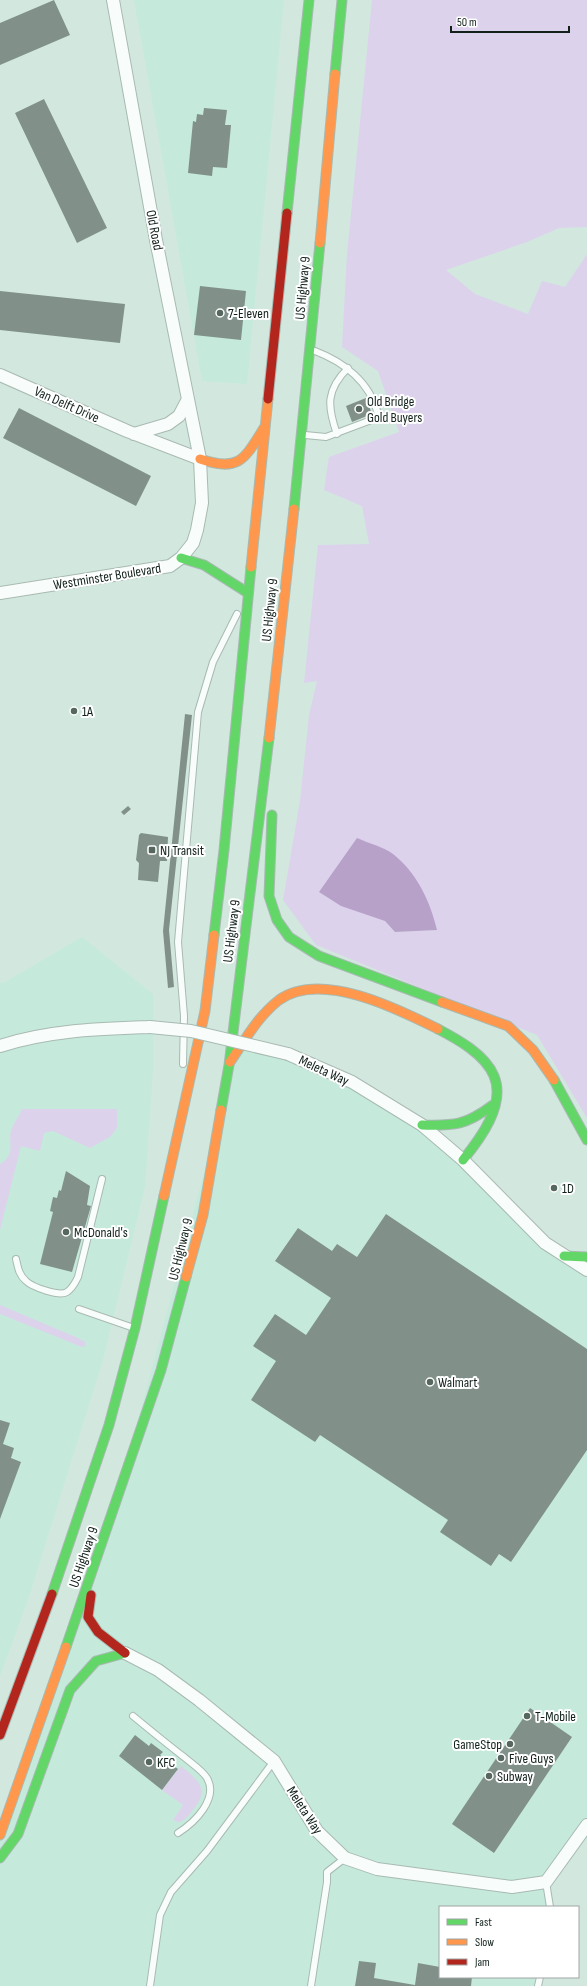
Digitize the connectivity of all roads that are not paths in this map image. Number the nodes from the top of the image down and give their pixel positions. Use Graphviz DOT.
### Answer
graph roads {
  1 [pos="113,0"];
  2 [pos="310,0"];
  3 [pos="342,0"];
  4 [pos="310,349"];
  5 [pos="348,368"];
  6 [pos="0,375"];
  7 [pos="188,399"];
  8 [pos="267,424"];
  9 [pos="134,434"];
  10 [pos="337,434"];
  11 [pos="301,435"];
  12 [pos="200,460"];
  13 [pos="181,558"];
  14 [pos="0,593"];
  15 [pos="248,593"];
  16 [pos="278,661"];
  17 [pos="274,778"];
  18 [pos="273,802"];
  19 [pos="0,1046"];
  20 [pos="229,1065"];
  21 [pos="183,1068"];
  22 [pos="183,1075"];
  23 [pos="493,1105"];
  24 [pos="183,1116"];
  25 [pos="422,1125"];
  26 [pos="587,1140"];
  27 [pos="463,1160"];
  28 [pos="102,1179"];
  29 [pos="564,1256"];
  30 [pos="587,1257"];
  31 [pos="16,1259"];
  32 [pos="587,1270"];
  33 [pos="79,1309"];
  34 [pos="135,1328"];
  35 [pos="113,1514"];
  36 [pos="125,1653"];
  37 [pos="133,1716"];
  38 [pos="0,1735"];
  39 [pos="274,1761"];
  40 [pos="587,1825"];
  41 [pos="178,1833"];
  42 [pos="0,1835"];
  43 [pos="0,1858"];
  44 [pos="345,1858"];
  45 [pos="546,1882"];
  46 [pos="550,1906"];
  47 [pos="150,1986"];
  48 [pos="311,1986"];
  1 -- 7 [label="street, Old Road"];
  2 -- 8 [label="highway, US Highway 9"];
  3 -- 4 [label="highway, US Highway 9"];
  4 -- 5 [label="lane"];
  4 -- 11 [label="highway, US Highway 9"];
  5 -- 10 [label="lane"];
  5 -- 10 [label="lane"];
  6 -- 9 [label="street, Van Delft Drive"];
  7 -- 9 [label="street"];
  7 -- 12 [label="street, Old Road"];
  8 -- 12 [label="highway"];
  8 -- 15 [label="highway, US Highway 9"];
  9 -- 12 [label="street, Van Delft Drive"];
  10 -- 11 [label="lane"];
  11 -- 16 [label="highway, US Highway 9"];
  12 -- 13 [label="street, Westminster Boulevard"];
  13 -- 14 [label="street, Westminster Boulevard"];
  13 -- 15 [label="highway"];
  15 -- 21 [label="lane"];
  15 -- 24 [label="highway, US Highway 9"];
  16 -- 17 [label="highway"];
  16 -- 20 [label="highway, US Highway 9"];
  18 -- 26 [label="highway"];
  19 -- 25 [label="street, Meleta Way, bridge"];
  20 -- 23 [label="highway"];
  20 -- 35 [label="highway, US Highway 9"];
  22 -- 24 [label="lane"];
  23 -- 25 [label="highway"];
  23 -- 27 [label="highway"];
  24 -- 34 [label="highway, US Highway 9"];
  25 -- 27 [label="street, Meleta Way"];
  27 -- 29 [label="street, Meleta Way"];
  28 -- 31 [label="lane"];
  29 -- 30 [label="highway"];
  29 -- 32 [label="street, Meleta Way"];
  33 -- 34 [label="lane"];
  34 -- 38 [label="highway, US Highway 9"];
  35 -- 36 [label="highway"];
  35 -- 42 [label="highway, US Highway 9"];
  36 -- 39 [label="street, Meleta Way"];
  36 -- 43 [label="highway"];
  37 -- 41 [label="lane"];
  39 -- 44 [label="street, Meleta Way"];
  39 -- 47 [label="lane"];
  40 -- 45 [label="street"];
  44 -- 45 [label="street, Meleta Way"];
  44 -- 48 [label="lane"];
  45 -- 46 [label="lane"];
}
